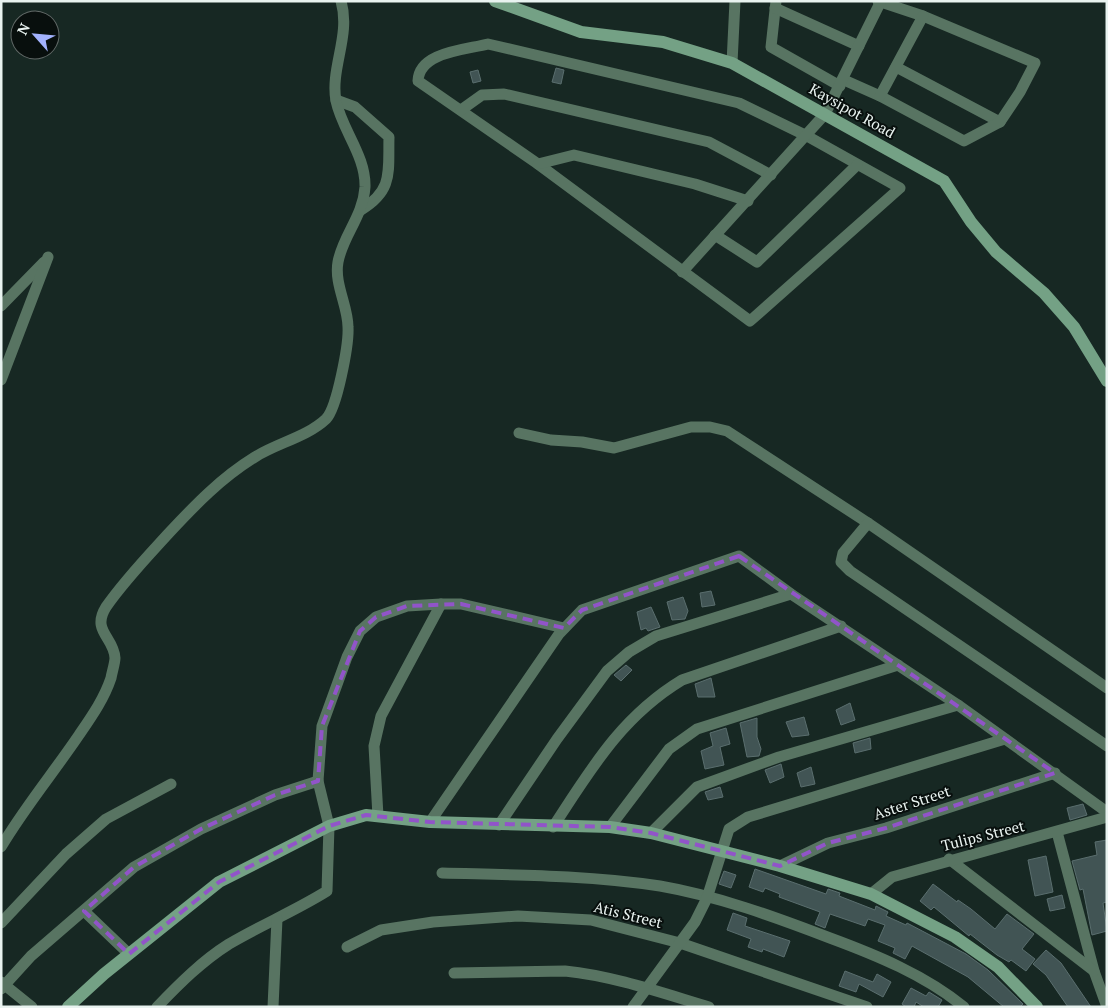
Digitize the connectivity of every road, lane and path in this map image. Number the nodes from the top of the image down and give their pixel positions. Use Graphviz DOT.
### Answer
graph roads {
  1 [pos="341,1"];
  2 [pos="495,1"];
  3 [pos="736,1"];
  4 [pos="879,2"];
  5 [pos="776,5"];
  6 [pos="923,16"];
  7 [pos="859,46"];
  8 [pos="732,63"];
  9 [pos="896,67"];
  10 [pos="842,83"];
  11 [pos="880,96"];
  12 [pos="336,100"];
  13 [pos="461,110"];
  14 [pos="825,114"];
  15 [pos="1000,122"];
  16 [pos="807,136"];
  17 [pos="538,164"];
  18 [pos="857,165"];
  19 [pos="771,175"];
  20 [pos="748,201"];
  21 [pos="361,210"];
  22 [pos="715,235"];
  23 [pos="682,272"];
  24 [pos="1,306"];
  25 [pos="14,348"];
  26 [pos="1,361"];
  27 [pos="1,380"];
  28 [pos="1107,381"];
  29 [pos="520,433"];
  30 [pos="868,523"];
  31 [pos="792,594"];
  32 [pos="441,604"];
  33 [pos="841,626"];
  34 [pos="564,628"];
  35 [pos="898,665"];
  36 [pos="1107,688"];
  37 [pos="958,705"];
  38 [pos="1006,739"];
  39 [pos="1107,746"];
  40 [pos="1055,773"];
  41 [pos="318,781"];
  42 [pos="171,784"];
  43 [pos="1107,812"];
  44 [pos="378,816"];
  45 [pos="1107,817"];
  46 [pos="430,822"];
  47 [pos="499,825"];
  48 [pos="329,826"];
  49 [pos="553,827"];
  50 [pos="610,827"];
  51 [pos="1058,832"];
  52 [pos="651,833"];
  53 [pos="3,841"];
  54 [pos="721,850"];
  55 [pos="949,860"];
  56 [pos="780,866"];
  57 [pos="442,873"];
  58 [pos="871,894"];
  59 [pos="707,898"];
  60 [pos="84,911"];
  61 [pos="277,919"];
  62 [pos="1,923"];
  63 [pos="680,943"];
  64 [pos="347,947"];
  65 [pos="129,954"];
  66 [pos="1094,971"];
  67 [pos="454,973"];
  68 [pos="2,986"];
  69 [pos="646,988"];
  70 [pos="1035,1006"];
  71 [pos="32,1007"];
  72 [pos="68,1007"];
  73 [pos="157,1007"];
  74 [pos="273,1007"];
  75 [pos="633,1007"];
  76 [pos="709,1007"];
  77 [pos="867,1007"];
  78 [pos="964,1007"];
  79 [pos="1107,1007"];
  1 -- 12 [label="street"];
  2 -- 8 [label="street, Kaysipot Road"];
  3 -- 8 [label="street"];
  4 -- 6 [label="street"];
  4 -- 7 [label="street"];
  5 -- 7 [label="street"];
  5 -- 10 [label="street"];
  6 -- 9 [label="street"];
  6 -- 15 [label="street"];
  7 -- 10 [label="street"];
  8 -- 14 [label="street, Kaysipot Road"];
  9 -- 11 [label="street"];
  9 -- 15 [label="street"];
  10 -- 11 [label="street"];
  10 -- 14 [label="street"];
  11 -- 15 [label="street"];
  12 -- 21 [label="street"];
  12 -- 21 [label="street"];
  13 -- 16 [label="street"];
  13 -- 17 [label="street"];
  13 -- 19 [label="street"];
  14 -- 16 [label="street"];
  14 -- 28 [label="street, Kaysipot Road"];
  16 -- 18 [label="street"];
  16 -- 19 [label="street"];
  17 -- 20 [label="street"];
  17 -- 23 [label="street"];
  18 -- 22 [label="street"];
  18 -- 23 [label="street"];
  19 -- 20 [label="street"];
  20 -- 22 [label="street"];
  21 -- 53 [label="street"];
  22 -- 23 [label="street"];
  24 -- 25 [label="street"];
  25 -- 26 [label="street"];
  25 -- 27 [label="street"];
  29 -- 30 [label="street"];
  30 -- 36 [label="street"];
  30 -- 39 [label="street"];
  31 -- 33 [label="street"];
  31 -- 34 [label="street"];
  31 -- 47 [label="street"];
  32 -- 34 [label="street"];
  32 -- 41 [label="street"];
  32 -- 44 [label="street"];
  33 -- 35 [label="street"];
  33 -- 49 [label="street"];
  34 -- 46 [label="street"];
  35 -- 37 [label="street"];
  35 -- 50 [label="street"];
  37 -- 38 [label="street"];
  37 -- 52 [label="street"];
  38 -- 40 [label="street"];
  38 -- 54 [label="street"];
  40 -- 43 [label="street"];
  40 -- 56 [label="street, Aster Street"];
  41 -- 48 [label="street"];
  41 -- 60 [label="street"];
  42 -- 62 [label="street"];
  44 -- 46 [label="street"];
  44 -- 48 [label="street"];
  45 -- 51 [label="street, Tulips Street"];
  46 -- 47 [label="street"];
  47 -- 49 [label="street"];
  48 -- 61 [label="street"];
  48 -- 65 [label="street"];
  49 -- 50 [label="street"];
  50 -- 52 [label="street"];
  51 -- 55 [label="street, Tulips Street"];
  51 -- 66 [label="street"];
  52 -- 54 [label="street"];
  54 -- 56 [label="street"];
  54 -- 59 [label="street"];
  55 -- 58 [label="street, Tulips Street"];
  55 -- 66 [label="street"];
  56 -- 58 [label="street"];
  57 -- 59 [label="street"];
  58 -- 70 [label="street"];
  59 -- 63 [label="street"];
  59 -- 78 [label="street"];
  60 -- 65 [label="street"];
  60 -- 68 [label="street"];
  61 -- 73 [label="street"];
  61 -- 74 [label="street"];
  63 -- 64 [label="street, Atis Street"];
  63 -- 69 [label="street"];
  63 -- 77 [label="street, Atis Street"];
  65 -- 72 [label="street"];
  66 -- 79 [label="street"];
  67 -- 69 [label="street"];
  68 -- 71 [label="street"];
  69 -- 75 [label="street"];
  69 -- 76 [label="street"];
}
